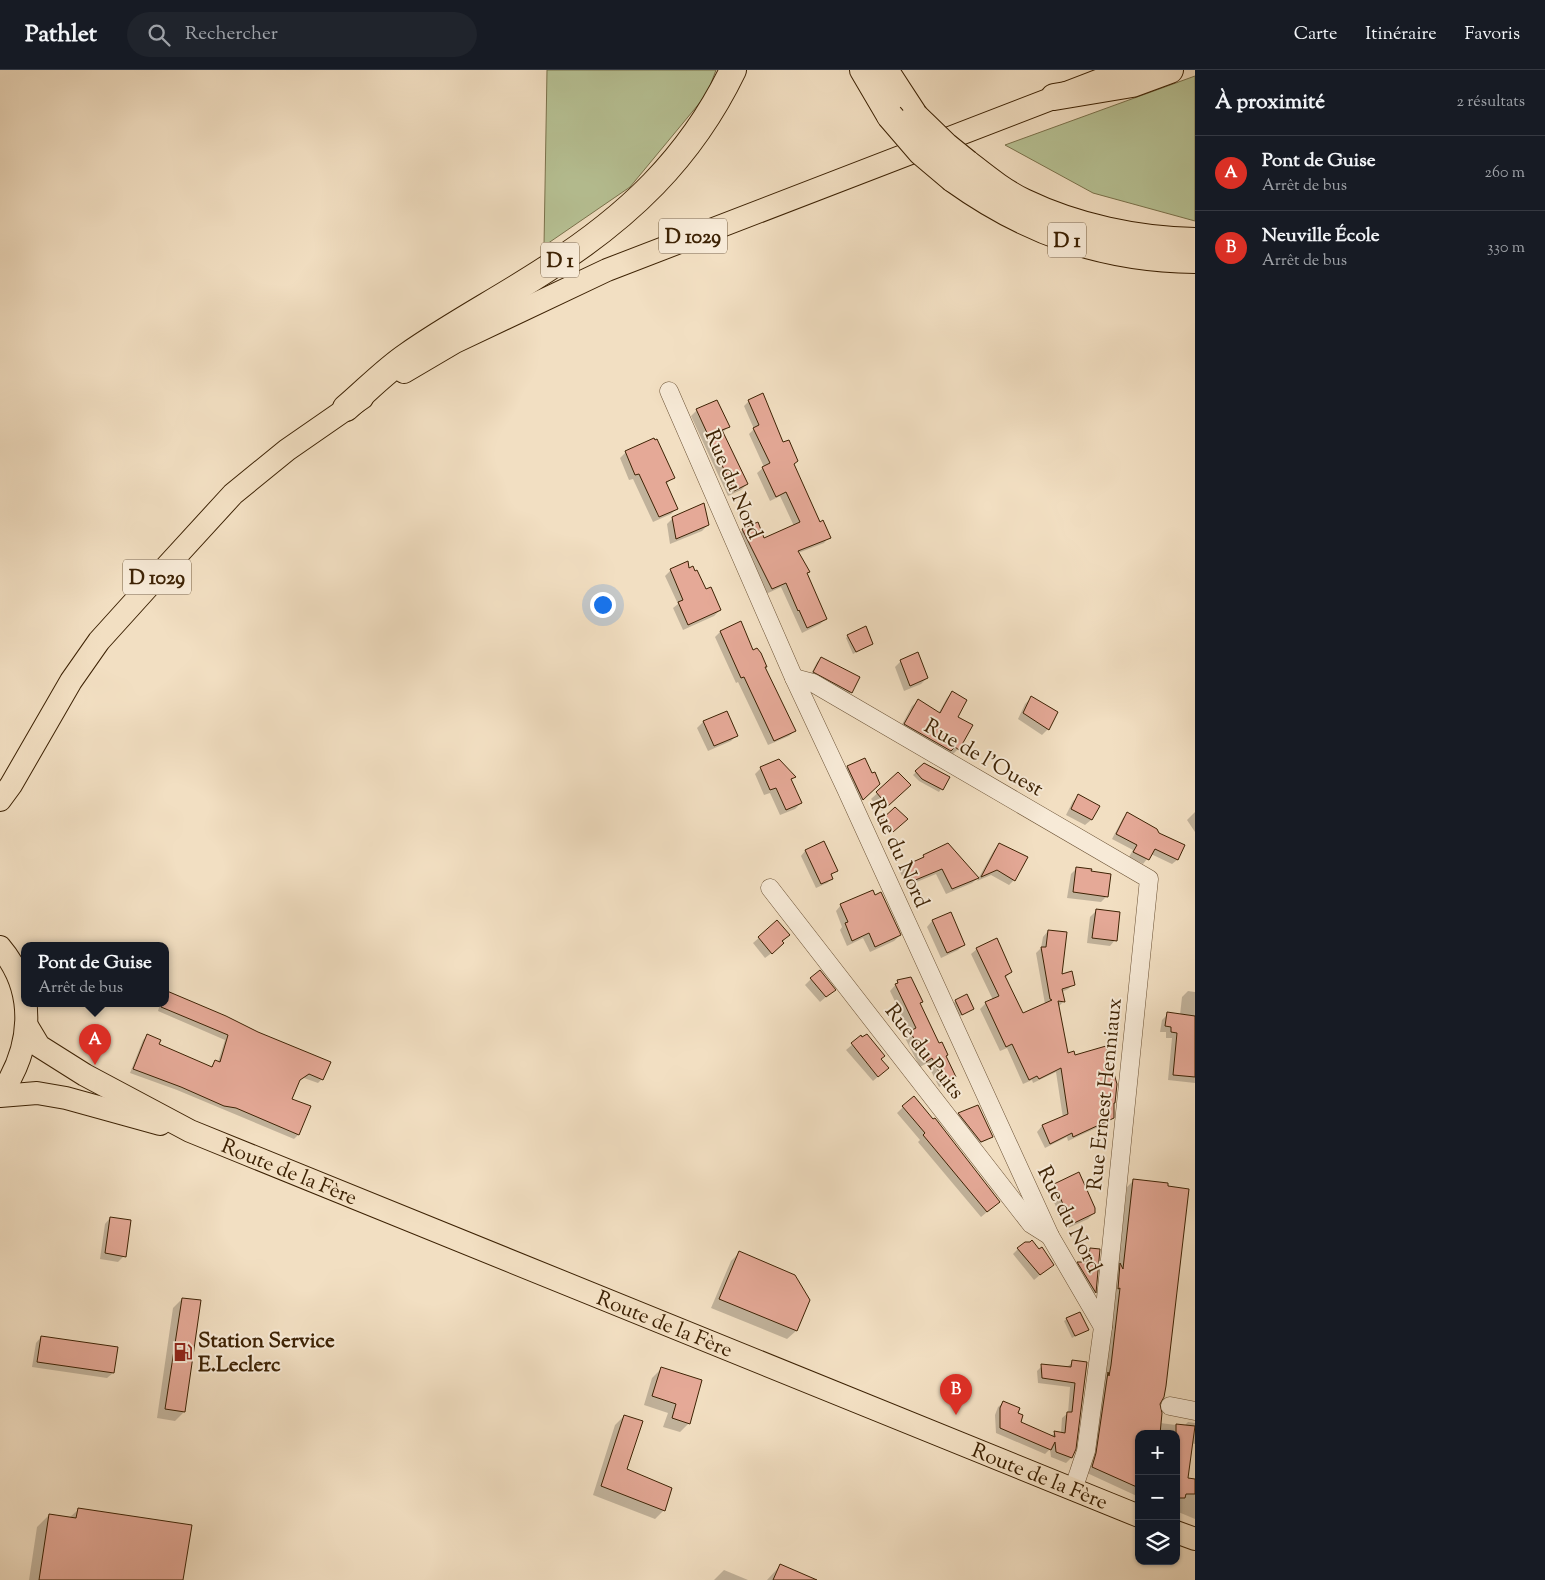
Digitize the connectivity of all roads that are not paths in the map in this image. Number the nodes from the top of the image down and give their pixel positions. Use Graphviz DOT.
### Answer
graph roads {
  1 [pos="734,70"];
  2 [pos="862,70"];
  3 [pos="885,70"];
  4 [pos="1126,70"];
  5 [pos="1170,70"];
  6 [pos="1054,97"];
  7 [pos="903,116"];
  8 [pos="960,171"];
  9 [pos="1195,240"];
  10 [pos="1195,260"];
  11 [pos="669,391"];
  12 [pos="346,408"];
  13 [pos="794,678"];
  14 [pos="6,792"];
  15 [pos="0,814"];
  16 [pos="1149,879"];
  17 [pos="770,888"];
  18 [pos="0,947"];
  19 [pos="21,986"];
  20 [pos="25,1007"];
  21 [pos="27,1026"];
  22 [pos="0,1096"];
  23 [pos="190,1131"];
  24 [pos="1050,1236"];
  25 [pos="1103,1327"];
  26 [pos="1170,1406"];
  27 [pos="1195,1411"];
  28 [pos="1073,1490"];
  29 [pos="1135,1514"];
  30 [pos="1180,1533"];
  31 [pos="1195,1539"];
  1 -- 12 [label="highway, D 1"];
  2 -- 7 [label="highway, D 1"];
  3 -- 7 [label="highway, D 1"];
  4 -- 6 [label="main road, D 1029"];
  5 -- 6 [label="highway"];
  6 -- 12 [label="main road, D 1029"];
  7 -- 8 [label="highway, D 1, bridge"];
  8 -- 9 [label="highway, D 1"];
  8 -- 10 [label="highway, D 1"];
  11 -- 13 [label="street, Rue du Nord"];
  12 -- 14 [label="main road, D 1029"];
  13 -- 16 [label="street, Rue de l'Ouest"];
  13 -- 24 [label="street, Rue du Nord"];
  14 -- 15 [label="main road, D 1029"];
  16 -- 25 [label="street, Rue Ernest Henniaux"];
  17 -- 24 [label="street, Rue du Puits"];
  18 -- 19 [label="main road"];
  20 -- 21 [label="main road"];
  21 -- 22 [label="main road"];
  21 -- 23 [label="main road, Route de la Fère"];
  22 -- 23 [label="main road, Route de la Fère"];
  23 -- 28 [label="main road, Route de la Fère"];
  24 -- 25 [label="street, Rue du Nord"];
  25 -- 28 [label="street, Rue Ernest Henniaux"];
  26 -- 27 [label="street"];
  28 -- 29 [label="main road, Route de la Fère"];
  30 -- 31 [label="main road"];
}
